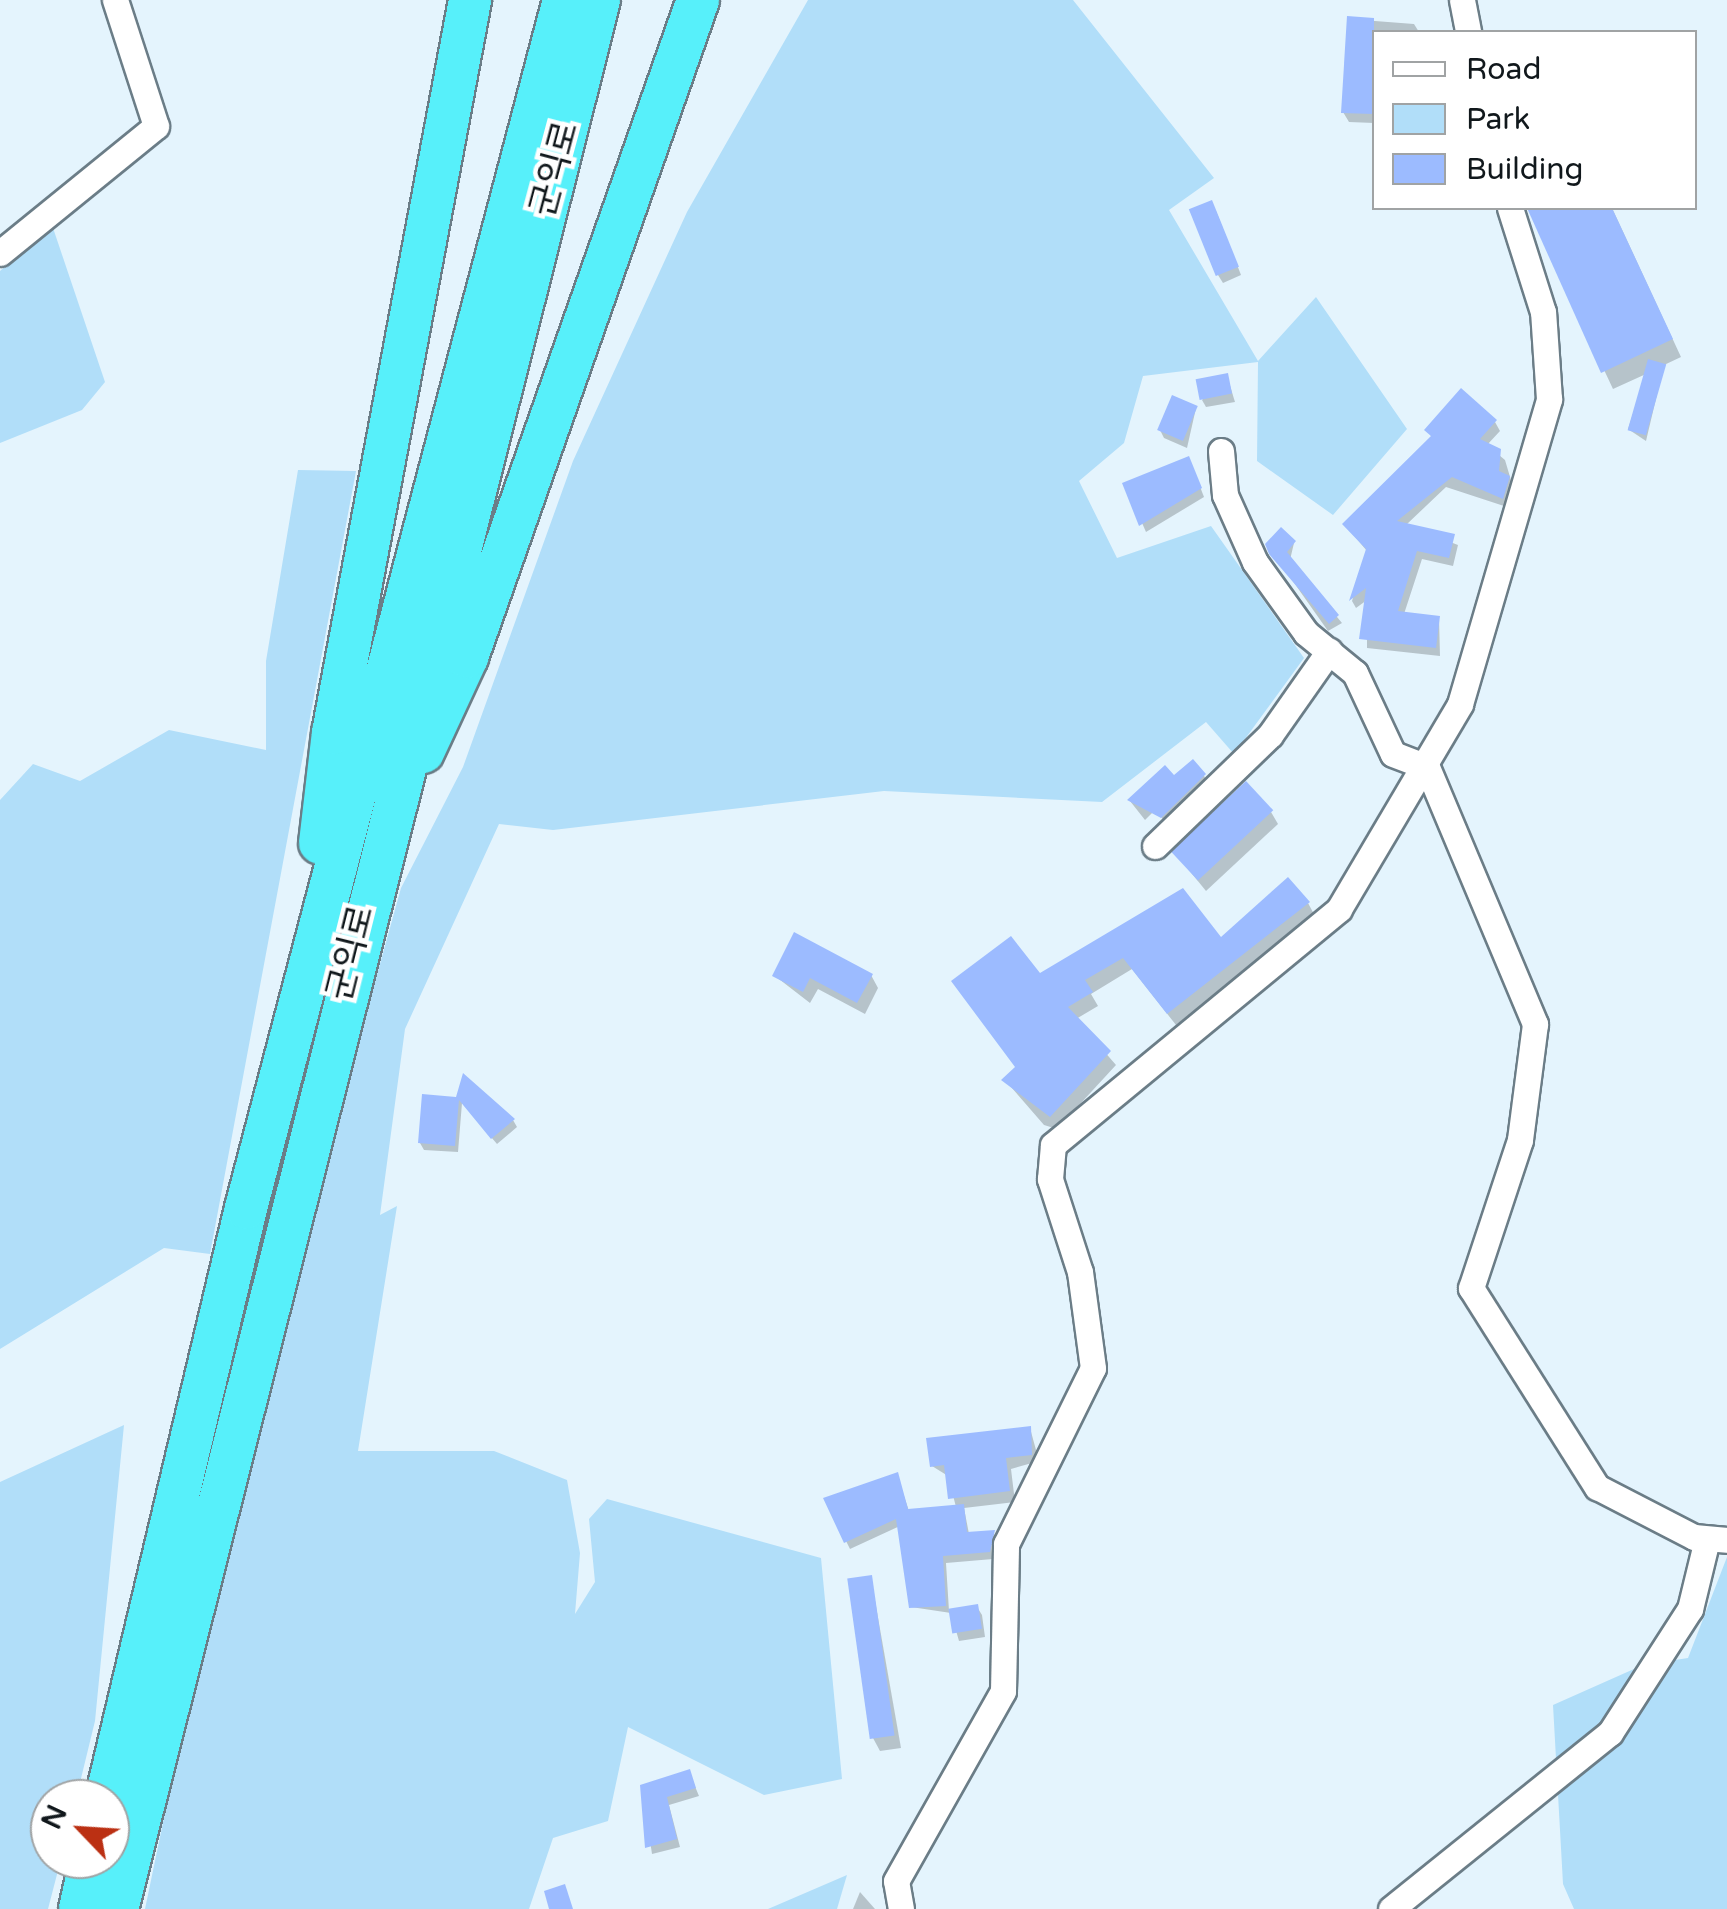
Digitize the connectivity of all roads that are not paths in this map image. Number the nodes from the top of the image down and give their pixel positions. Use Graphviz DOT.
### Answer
graph roads {
  1 [pos="115,0"];
  2 [pos="470,0"];
  3 [pos="564,0"];
  4 [pos="599,0"];
  5 [pos="698,0"];
  6 [pos="1462,0"];
  7 [pos="1468,30"];
  8 [pos="1511,210"];
  9 [pos="0,253"];
  10 [pos="1221,451"];
  11 [pos="1329,652"];
  12 [pos="1427,767"];
  13 [pos="1155,846"];
  14 [pos="377,852"];
  15 [pos="304,988"];
  16 [pos="1717,1540"];
  17 [pos="111,1779"];
  18 [pos="87,1879"];
  19 [pos="80,1909"];
  20 [pos="117,1909"];
  21 [pos="901,1909"];
  22 [pos="1391,1909"];
  1 -- 9 [label="street"];
  2 -- 15 [label="highway"];
  3 -- 15 [label="highway, 군익로"];
  4 -- 14 [label="highway, 군익로"];
  5 -- 14 [label="highway"];
  6 -- 7 [label="street"];
  8 -- 12 [label="street"];
  10 -- 11 [label="street"];
  11 -- 12 [label="street"];
  11 -- 13 [label="street"];
  12 -- 16 [label="street"];
  12 -- 21 [label="street"];
  14 -- 20 [label="highway, 군익로"];
  15 -- 17 [label="highway, 군익로"];
  16 -- 22 [label="street"];
  18 -- 19 [label="highway"];
}
